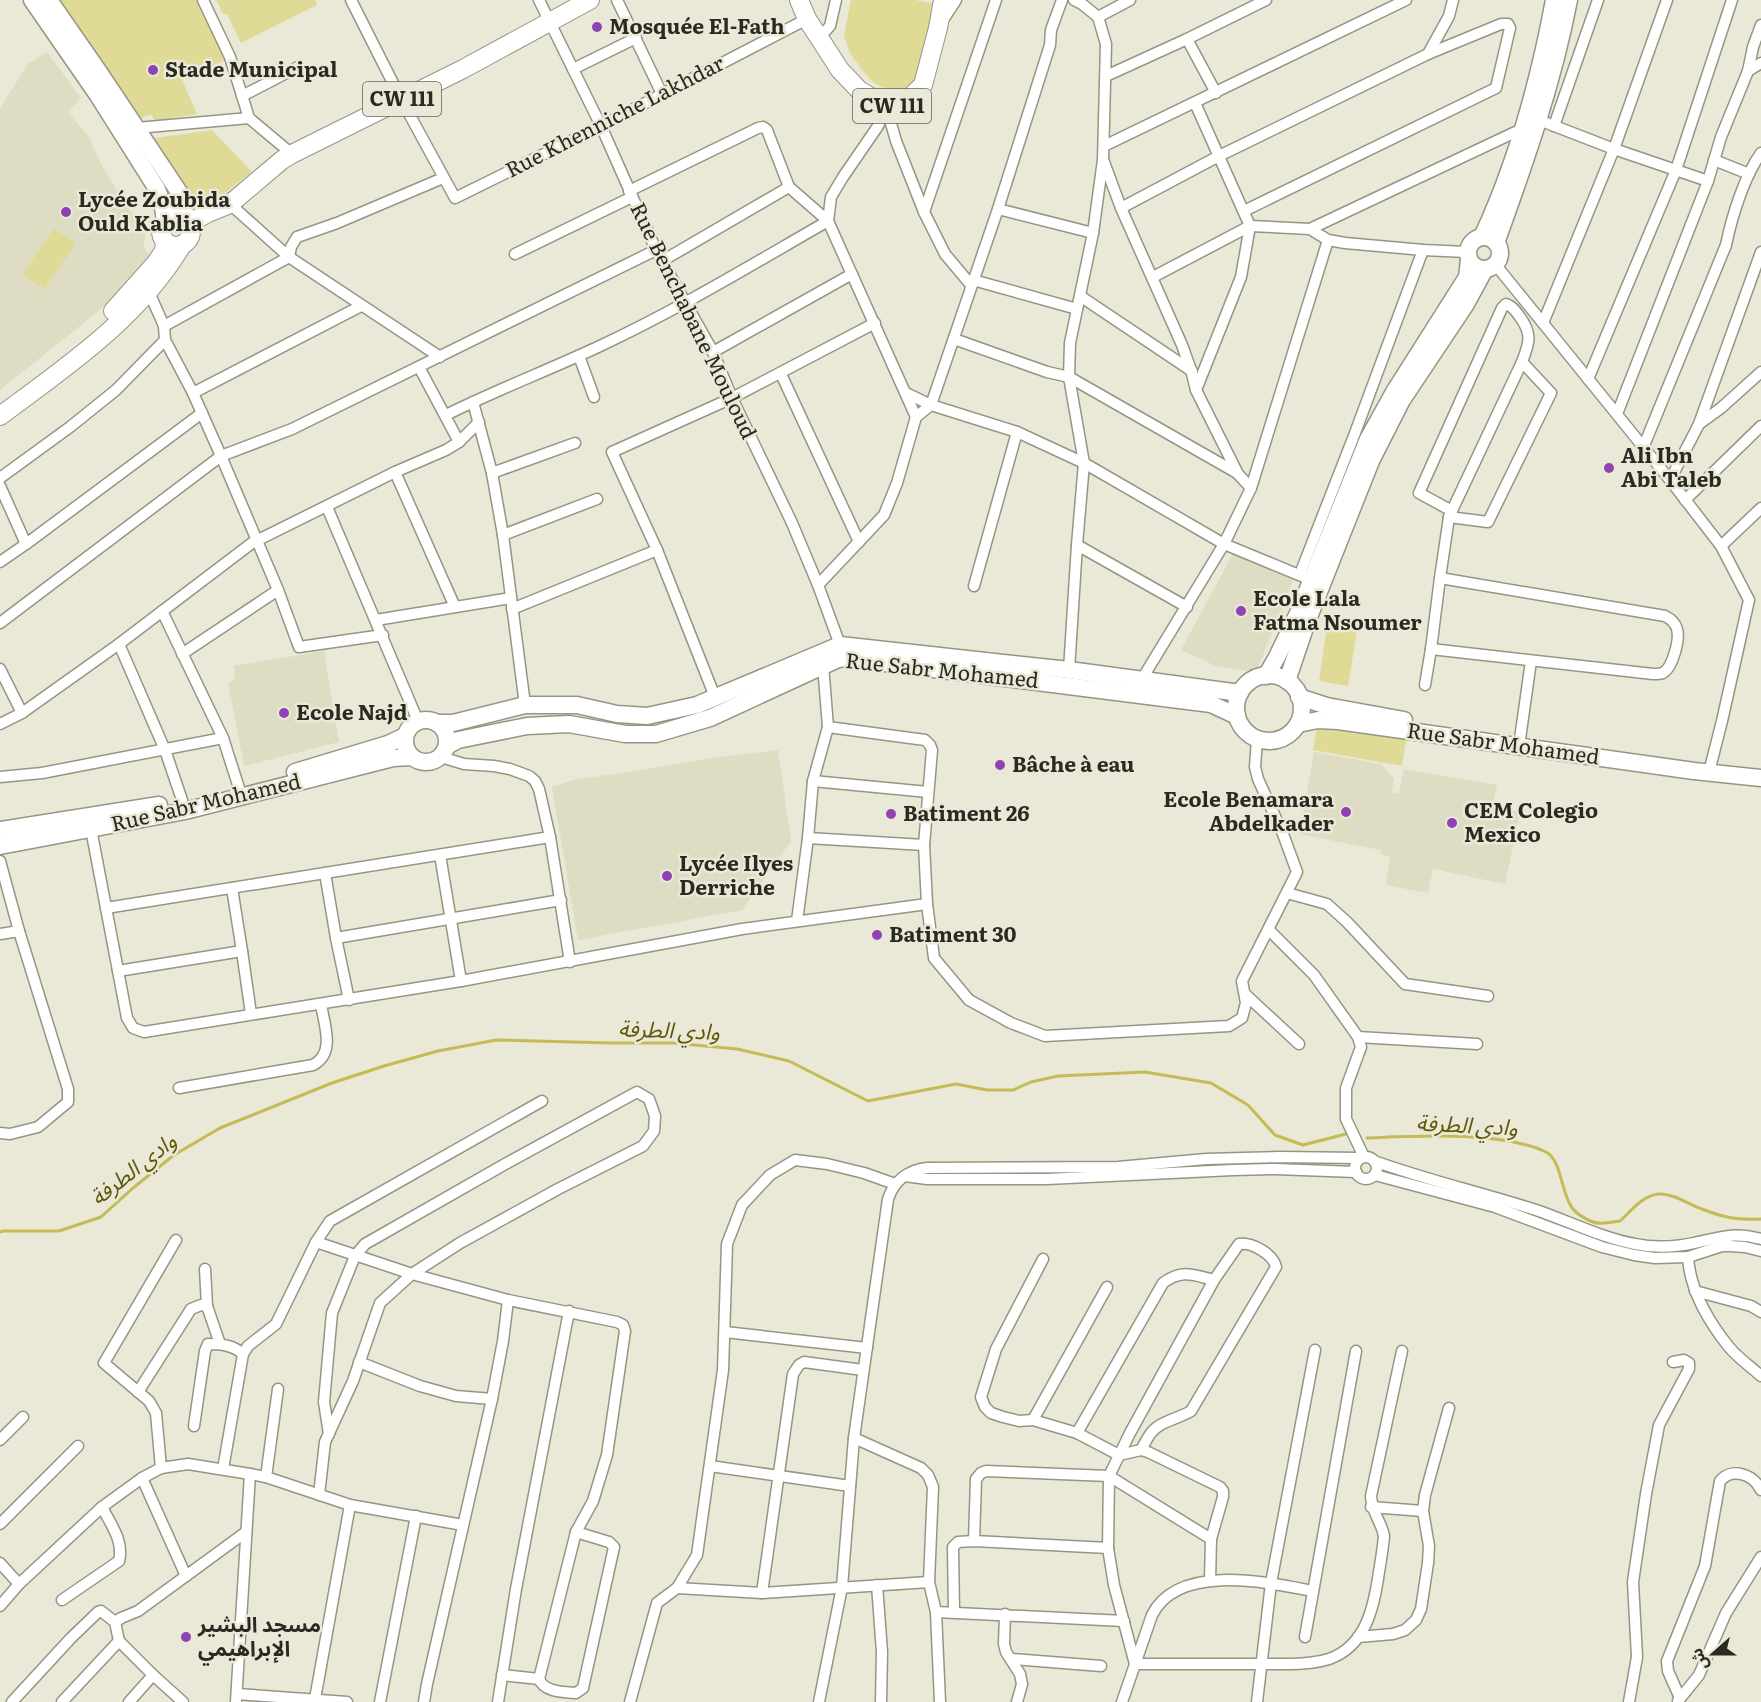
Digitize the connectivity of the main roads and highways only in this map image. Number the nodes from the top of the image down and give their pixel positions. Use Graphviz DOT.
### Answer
graph roads {
  1 [pos="32,0"];
  2 [pos="49,0"];
  3 [pos="590,0"];
  4 [pos="799,0"];
  5 [pos="943,0"];
  6 [pos="1554,0"];
  7 [pos="1569,0"];
  8 [pos="165,220"];
  9 [pos="183,232"];
  10 [pos="1489,240"];
  11 [pos="1468,256"];
  12 [pos="1490,266"];
  13 [pos="0,404"];
  14 [pos="0,416"];
  15 [pos="1266,676"];
  16 [pos="1287,681"];
  17 [pos="1240,693"];
  18 [pos="1299,697"];
  19 [pos="1237,716"];
  20 [pos="438,723"];
  21 [pos="1298,724"];
  22 [pos="405,736"];
  23 [pos="1518,746"];
  24 [pos="444,751"];
  25 [pos="411,757"];
  26 [pos="1761,778"];
  27 [pos="0,830"];
  28 [pos="0,846"];
  1 -- 8 [label="main road"];
  2 -- 9 [label="main road"];
  3 -- 9 [label="main road, CW 111"];
  4 -- 5 [label="main road, CW 111"];
  6 -- 10 [label="main road"];
  7 -- 10 [label="main road"];
  8 -- 9 [label="main road"];
  9 -- 13 [label="main road"];
  9 -- 14 [label="main road"];
  10 -- 11 [label="main road"];
  10 -- 12 [label="main road"];
  11 -- 12 [label="main road"];
  11 -- 15 [label="main road"];
  12 -- 16 [label="main road"];
  15 -- 16 [label="main road"];
  15 -- 17 [label="main road"];
  16 -- 18 [label="main road"];
  17 -- 19 [label="main road"];
  17 -- 20 [label="main road"];
  18 -- 21 [label="main road"];
  18 -- 23 [label="main road"];
  19 -- 21 [label="main road"];
  19 -- 24 [label="main road, Rue Sabr Mohamed"];
  20 -- 22 [label="main road"];
  20 -- 24 [label="main road"];
  21 -- 23 [label="main road, Rue Sabr Mohamed"];
  22 -- 25 [label="main road"];
  22 -- 27 [label="main road"];
  23 -- 26 [label="main road, Rue Sabr Mohamed"];
  24 -- 25 [label="main road"];
  25 -- 28 [label="main road, Rue Sabr Mohamed"];
}
